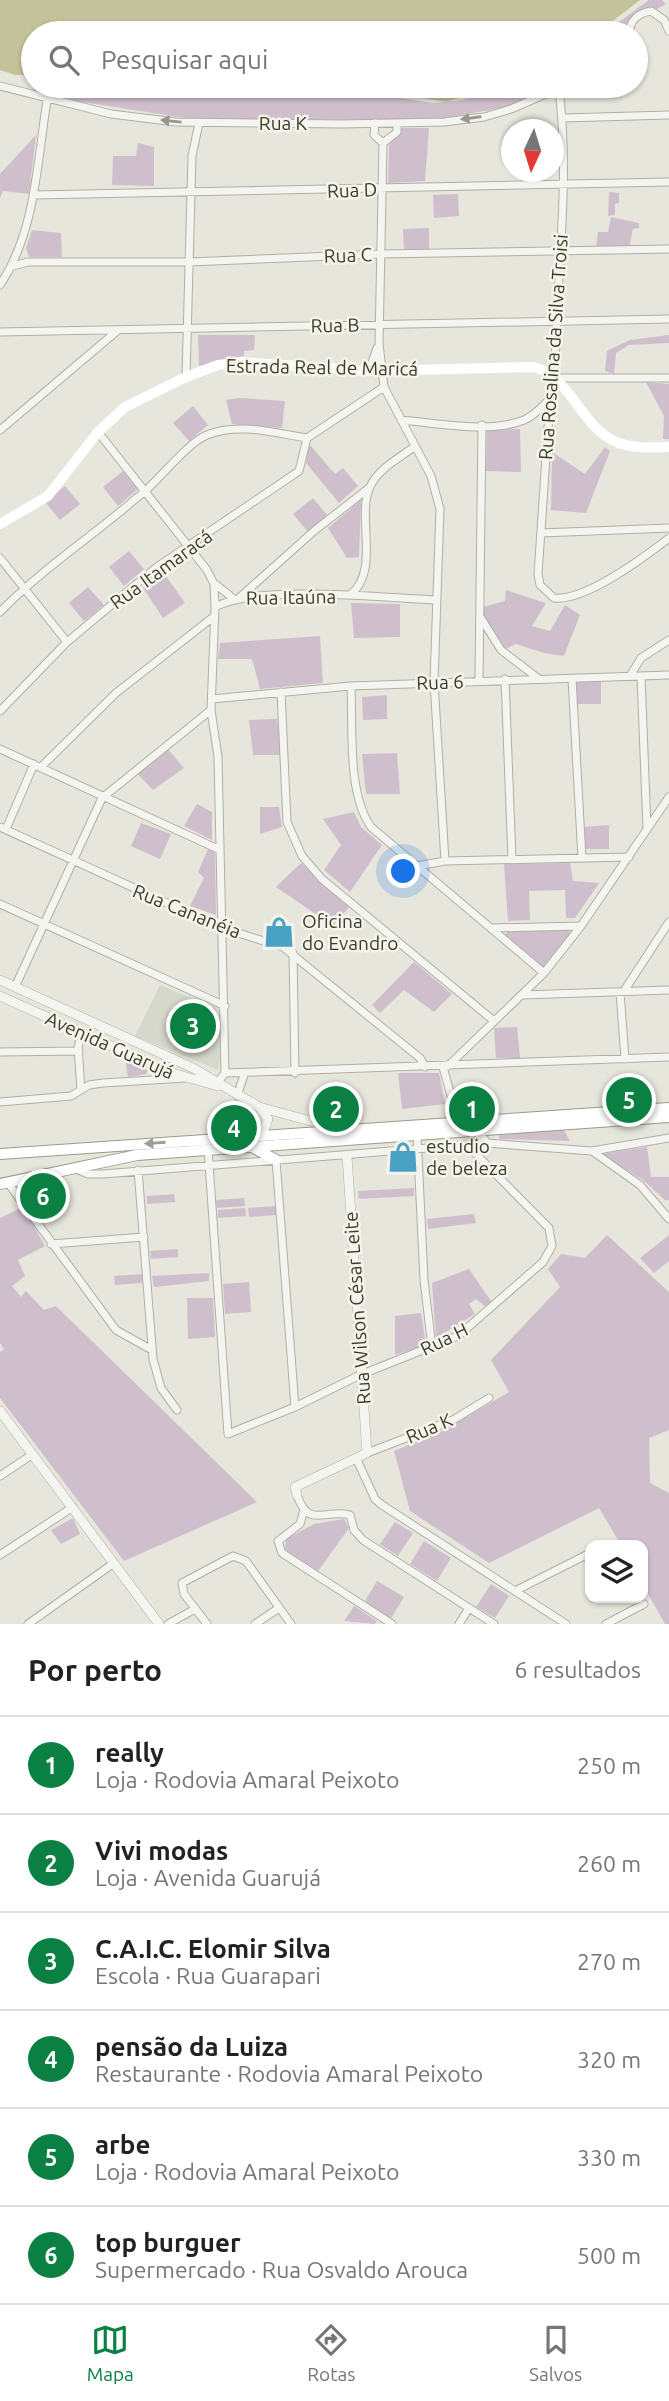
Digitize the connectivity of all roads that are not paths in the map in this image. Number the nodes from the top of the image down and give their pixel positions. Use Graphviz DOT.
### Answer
graph roads {
  1 [pos="632,21"];
  2 [pos="669,31"];
  3 [pos="0,86"];
  4 [pos="21,92"];
  5 [pos="40,98"];
  6 [pos="535,98"];
  7 [pos="562,98"];
  8 [pos="47,100"];
  9 [pos="669,115"];
  10 [pos="563,118"];
  11 [pos="199,123"];
  12 [pos="375,123"];
  13 [pos="397,123"];
  14 [pos="383,143"];
  15 [pos="669,182"];
  16 [pos="562,184"];
  17 [pos="383,189"];
  18 [pos="191,194"];
  19 [pos="34,195"];
  20 [pos="19,250"];
  21 [pos="669,250"];
  22 [pos="560,252"];
  23 [pos="382,254"];
  24 [pos="189,261"];
  25 [pos="28,262"];
  26 [pos="13,266"];
  27 [pos="0,285"];
  28 [pos="556,319"];
  29 [pos="669,319"];
  30 [pos="379,324"];
  31 [pos="187,329"];
  32 [pos="117,331"];
  33 [pos="0,332"];
  34 [pos="379,344"];
  35 [pos="383,370"];
  36 [pos="369,371"];
  37 [pos="186,377"];
  38 [pos="555,378"];
  39 [pos="669,378"];
  40 [pos="384,387"];
  41 [pos="550,399"];
  42 [pos="401,420"];
  43 [pos="482,425"];
  44 [pos="0,430"];
  45 [pos="98,432"];
  46 [pos="307,438"];
  47 [pos="414,447"];
  48 [pos="669,447"];
  49 [pos="369,488"];
  50 [pos="145,491"];
  51 [pos="0,524"];
  52 [pos="669,528"];
  53 [pos="541,533"];
  54 [pos="669,538"];
  55 [pos="189,547"];
  56 [pos="0,558"];
  57 [pos="214,584"];
  58 [pos="24,588"];
  59 [pos="349,596"];
  60 [pos="237,599"];
  61 [pos="436,600"];
  62 [pos="215,607"];
  63 [pos="0,612"];
  64 [pos="479,614"];
  65 [pos="212,618"];
  66 [pos="669,640"];
  67 [pos="67,642"];
  68 [pos="669,675"];
  69 [pos="630,676"];
  70 [pos="641,676"];
  71 [pos="539,679"];
  72 [pos="572,679"];
  73 [pos="479,680"];
  74 [pos="505,680"];
  75 [pos="434,682"];
  76 [pos="351,686"];
  77 [pos="281,692"];
  78 [pos="212,699"];
  79 [pos="211,710"];
  80 [pos="0,711"];
  81 [pos="0,749"];
  82 [pos="37,765"];
  83 [pos="669,797"];
  84 [pos="102,798"];
  85 [pos="3,828"];
  86 [pos="647,829"];
  87 [pos="218,849"];
  88 [pos="629,857"];
  89 [pos="582,858"];
  90 [pos="512,859"];
  91 [pos="445,861"];
  92 [pos="71,862"];
  93 [pos="417,866"];
  94 [pos="0,904"];
  95 [pos="669,922"];
  96 [pos="44,925"];
  97 [pos="581,926"];
  98 [pos="222,928"];
  99 [pos="492,928"];
  100 [pos="293,953"];
  101 [pos="544,973"];
  102 [pos="0,980"];
  103 [pos="15,987"];
  104 [pos="669,990"];
  105 [pos="622,992"];
  106 [pos="522,995"];
  107 [pos="0,996"];
  108 [pos="225,1006"];
  109 [pos="73,1014"];
  110 [pos="494,1021"];
  111 [pos="67,1026"];
  112 [pos="82,1033"];
  113 [pos="79,1051"];
  114 [pos="0,1052"];
  115 [pos="164,1055"];
  116 [pos="669,1057"];
  117 [pos="625,1059"];
  118 [pos="446,1066"];
  119 [pos="425,1067"];
  120 [pos="159,1068"];
  121 [pos="225,1073"];
  122 [pos="295,1073"];
  123 [pos="244,1075"];
  124 [pos="186,1078"];
  125 [pos="151,1080"];
  126 [pos="221,1085"];
  127 [pos="81,1090"];
  128 [pos="237,1096"];
  129 [pos="0,1101"];
  130 [pos="259,1107"];
  131 [pos="669,1108"];
  132 [pos="669,1117"];
  133 [pos="462,1128"];
  134 [pos="493,1130"];
  135 [pos="350,1131"];
  136 [pos="262,1135"];
  137 [pos="417,1135"];
  138 [pos="669,1138"];
  139 [pos="479,1143"];
  140 [pos="252,1147"];
  141 [pos="208,1149"];
  142 [pos="418,1150"];
  143 [pos="592,1151"];
  144 [pos="0,1156"];
  145 [pos="346,1156"];
  146 [pos="276,1160"];
  147 [pos="88,1164"];
  148 [pos="209,1164"];
  149 [pos="73,1168"];
  150 [pos="138,1170"];
  151 [pos="3,1182"];
  152 [pos="669,1219"];
  153 [pos="144,1237"];
  154 [pos="51,1244"];
  155 [pos="432,1347"];
  156 [pos="152,1350"];
  157 [pos="360,1375"];
  158 [pos="489,1398"];
  159 [pos="295,1407"];
  160 [pos="177,1410"];
  161 [pos="0,1411"];
  162 [pos="33,1454"];
  163 [pos="362,1456"];
  164 [pos="0,1476"];
  165 [pos="292,1491"];
  166 [pos="73,1507"];
  167 [pos="304,1510"];
  168 [pos="0,1555"];
  169 [pos="585,1556"];
  170 [pos="114,1563"];
  171 [pos="515,1591"];
  172 [pos="644,1604"];
  173 [pos="279,1608"];
  174 [pos="469,1608"];
  175 [pos="195,1609"];
  176 [pos="28,1624"];
  177 [pos="159,1624"];
  178 [pos="168,1624"];
  179 [pos="207,1624"];
  180 [pos="256,1624"];
  181 [pos="291,1624"];
  182 [pos="392,1624"];
  183 [pos="458,1624"];
  184 [pos="494,1624"];
  185 [pos="566,1624"];
  186 [pos="606,1624"];
  1 -- 2 [label="street"];
  3 -- 4 [label="street, Rua K"];
  5 -- 8 [label="street, Rua K"];
  6 -- 13 [label="street, Rua K, one-way"];
  7 -- 10 [label="street, Rua Rosalina da Silva Troisi"];
  11 -- 8 [label="street, Rua K, one-way"];
  8 -- 19 [label="street"];
  9 -- 10 [label="street"];
  10 -- 16 [label="street, Rua Rosalina da Silva Troisi"];
  11 -- 12 [label="street, Rua K"];
  11 -- 18 [label="street"];
  12 -- 13 [label="street, Rua K"];
  12 -- 14 [label="street"];
  13 -- 14 [label="street"];
  14 -- 17 [label="street"];
  15 -- 16 [label="street, Rua D"];
  16 -- 17 [label="street, Rua D"];
  16 -- 22 [label="street, Rua Rosalina da Silva Troisi"];
  17 -- 18 [label="street, Rua D"];
  17 -- 23 [label="street"];
  18 -- 19 [label="street, Rua D"];
  18 -- 24 [label="street"];
  19 -- 20 [label="street"];
  20 -- 25 [label="street"];
  20 -- 26 [label="street"];
  21 -- 22 [label="street, Rua C"];
  22 -- 23 [label="street, Rua C"];
  22 -- 28 [label="street, Rua Rosalina da Silva Troisi"];
  23 -- 24 [label="street, Rua C"];
  23 -- 30 [label="street"];
  24 -- 25 [label="street, Rua C"];
  24 -- 31 [label="street"];
  25 -- 26 [label="street, Rua C"];
  26 -- 27 [label="street"];
  28 -- 29 [label="street, Rua B"];
  28 -- 30 [label="street, Rua B"];
  28 -- 38 [label="street, Rua Rosalina da Silva Troisi"];
  30 -- 31 [label="street, Rua B"];
  30 -- 34 [label="street"];
  31 -- 32 [label="street, Rua B"];
  31 -- 37 [label="street"];
  32 -- 33 [label="street, Rua B"];
  32 -- 44 [label="street"];
  34 -- 35 [label="street"];
  34 -- 36 [label="street"];
  35 -- 36 [label="main road, Estrada Real de Maricá"];
  35 -- 38 [label="main road, Estrada Real de Maricá"];
  35 -- 40 [label="street"];
  36 -- 37 [label="main road, Estrada Real de Maricá"];
  37 -- 45 [label="main road, Estrada Real de Maricá"];
  38 -- 39 [label="street"];
  38 -- 41 [label="street, Rua Rosalina da Silva Troisi"];
  38 -- 48 [label="main road"];
  40 -- 42 [label="street"];
  40 -- 46 [label="street"];
  41 -- 43 [label="street"];
  41 -- 53 [label="street, Rua Rosalina da Silva Troisi"];
  42 -- 43 [label="street"];
  42 -- 47 [label="street"];
  43 -- 64 [label="street"];
  45 -- 50 [label="street"];
  45 -- 51 [label="main road, Estrada Real de Maricá"];
  46 -- 50 [label="street"];
  46 -- 55 [label="street, Rua Itamaracá"];
  47 -- 49 [label="street"];
  47 -- 61 [label="street"];
  49 -- 59 [label="street, Rua Itaúna"];
  49 -- 60 [label="street"];
  50 -- 55 [label="street"];
  50 -- 58 [label="street"];
  52 -- 53 [label="street"];
  53 -- 54 [label="street, Rua Rosalina da Silva Troisi"];
  55 -- 57 [label="street"];
  55 -- 67 [label="street, Rua Itamaracá"];
  56 -- 58 [label="street"];
  57 -- 60 [label="street"];
  57 -- 62 [label="street"];
  58 -- 63 [label="street"];
  58 -- 67 [label="street"];
  59 -- 60 [label="street, Rua Itaúna"];
  59 -- 61 [label="street"];
  60 -- 62 [label="street, Rua Itaúna"];
  61 -- 75 [label="street"];
  62 -- 65 [label="street"];
  64 -- 71 [label="street"];
  64 -- 73 [label="street"];
  65 -- 78 [label="street"];
  65 -- 82 [label="street"];
  66 -- 69 [label="street"];
  67 -- 80 [label="street, Rua Itamaracá"];
  68 -- 70 [label="street, Rua 6"];
  69 -- 70 [label="street, Rua 6"];
  69 -- 72 [label="street, Rua 6"];
  70 -- 86 [label="street"];
  71 -- 72 [label="street, Rua 6"];
  71 -- 74 [label="street, Rua 6"];
  72 -- 89 [label="street"];
  73 -- 74 [label="street, Rua 6"];
  73 -- 75 [label="street, Rua 6"];
  74 -- 90 [label="street"];
  75 -- 76 [label="street, Rua 6"];
  75 -- 91 [label="street"];
  76 -- 77 [label="street, Rua 6"];
  76 -- 93 [label="street"];
  77 -- 78 [label="street, Rua 6"];
  77 -- 110 [label="street"];
  78 -- 79 [label="street"];
  79 -- 84 [label="street"];
  79 -- 87 [label="street"];
  81 -- 82 [label="street"];
  82 -- 84 [label="street"];
  82 -- 85 [label="street"];
  83 -- 86 [label="street"];
  84 -- 87 [label="street"];
  84 -- 92 [label="street"];
  85 -- 92 [label="street, Rua Cananéia"];
  86 -- 88 [label="street"];
  87 -- 98 [label="street"];
  88 -- 89 [label="street"];
  88 -- 97 [label="street"];
  89 -- 90 [label="street"];
  90 -- 91 [label="street"];
  91 -- 93 [label="street"];
  92 -- 96 [label="street"];
  92 -- 98 [label="street, Rua Cananéia"];
  93 -- 99 [label="street"];
  94 -- 96 [label="street"];
  95 -- 105 [label="street"];
  96 -- 103 [label="street"];
  96 -- 108 [label="street"];
  97 -- 99 [label="street"];
  97 -- 101 [label="street"];
  98 -- 100 [label="street, Rua Cananéia"];
  98 -- 108 [label="street"];
  99 -- 101 [label="street"];
  100 -- 119 [label="street, Rua Cananéia"];
  100 -- 122 [label="street"];
  101 -- 106 [label="street"];
  102 -- 103 [label="street, Avenida Guarujá"];
  103 -- 109 [label="street, Avenida Guarujá"];
  104 -- 105 [label="street"];
  105 -- 106 [label="street"];
  105 -- 117 [label="street"];
  106 -- 110 [label="street"];
  107 -- 111 [label="street, Avenida Guarujá"];
  108 -- 121 [label="street"];
  109 -- 111 [label="street"];
  109 -- 115 [label="street, Avenida Guarujá"];
  110 -- 118 [label="street"];
  111 -- 112 [label="street, Avenida Guarujá"];
  112 -- 113 [label="street"];
  112 -- 120 [label="street, Avenida Guarujá"];
  113 -- 114 [label="street"];
  113 -- 127 [label="street"];
  115 -- 120 [label="street"];
  115 -- 126 [label="street, Avenida Guarujá"];
  116 -- 117 [label="street"];
  117 -- 118 [label="street"];
  118 -- 119 [label="street"];
  118 -- 133 [label="street"];
  119 -- 122 [label="street"];
  120 -- 124 [label="street, Avenida Guarujá"];
  120 -- 125 [label="street"];
  121 -- 123 [label="street"];
  121 -- 126 [label="street"];
  122 -- 123 [label="street"];
  123 -- 128 [label="street"];
  124 -- 125 [label="street"];
  124 -- 126 [label="street, Avenida Guarujá"];
  125 -- 127 [label="street"];
  126 -- 128 [label="street, Avenida Guarujá"];
  127 -- 129 [label="street"];
  128 -- 130 [label="street, Avenida Guarujá"];
  130 -- 135 [label="street, Avenida Guarujá"];
  130 -- 136 [label="street"];
  131 -- 133 [label="highway"];
  132 -- 134 [label="highway"];
  133 -- 134 [label="highway"];
  133 -- 135 [label="highway"];
  133 -- 137 [label="highway"];
  133 -- 139 [label="highway"];
  134 -- 139 [label="highway"];
  135 -- 136 [label="highway"];
  136 -- 144 [label="highway, one-way"];
  137 -- 140 [label="highway"];
  137 -- 142 [label="street"];
  138 -- 143 [label="street"];
  139 -- 142 [label="street"];
  139 -- 143 [label="street"];
  139 -- 155 [label="street, Rua H"];
  140 -- 141 [label="highway"];
  140 -- 146 [label="highway"];
  141 -- 147 [label="highway"];
  141 -- 148 [label="street"];
  142 -- 145 [label="street"];
  142 -- 155 [label="street"];
  143 -- 152 [label="street"];
  145 -- 146 [label="street"];
  145 -- 157 [label="street, Rua Wilson César Leite"];
  146 -- 148 [label="street"];
  146 -- 159 [label="street"];
  147 -- 149 [label="highway"];
  147 -- 151 [label="highway"];
  148 -- 150 [label="street"];
  148 -- 159 [label="street, Rua H"];
  149 -- 150 [label="street"];
  149 -- 151 [label="highway"];
  150 -- 153 [label="street"];
  151 -- 154 [label="street"];
  153 -- 154 [label="street"];
  153 -- 156 [label="street"];
  154 -- 156 [label="street"];
  155 -- 157 [label="street, Rua H"];
  156 -- 160 [label="street"];
  157 -- 159 [label="street, Rua H"];
  157 -- 163 [label="street, Rua Wilson César Leite"];
  158 -- 163 [label="street, Rua K"];
  161 -- 162 [label="street"];
  162 -- 164 [label="street"];
  162 -- 166 [label="street"];
  163 -- 165 [label="street, Rua K"];
  163 -- 171 [label="street"];
  165 -- 167 [label="street"];
  166 -- 168 [label="street"];
  166 -- 170 [label="street"];
  167 -- 174 [label="street"];
  167 -- 182 [label="street"];
  169 -- 171 [label="street"];
  170 -- 176 [label="street"];
  170 -- 177 [label="street"];
  171 -- 185 [label="street"];
  172 -- 186 [label="street"];
  173 -- 175 [label="street"];
  173 -- 180 [label="street"];
  173 -- 181 [label="street"];
  174 -- 183 [label="street"];
  174 -- 184 [label="street"];
  175 -- 178 [label="street"];
  175 -- 179 [label="street"];
}
